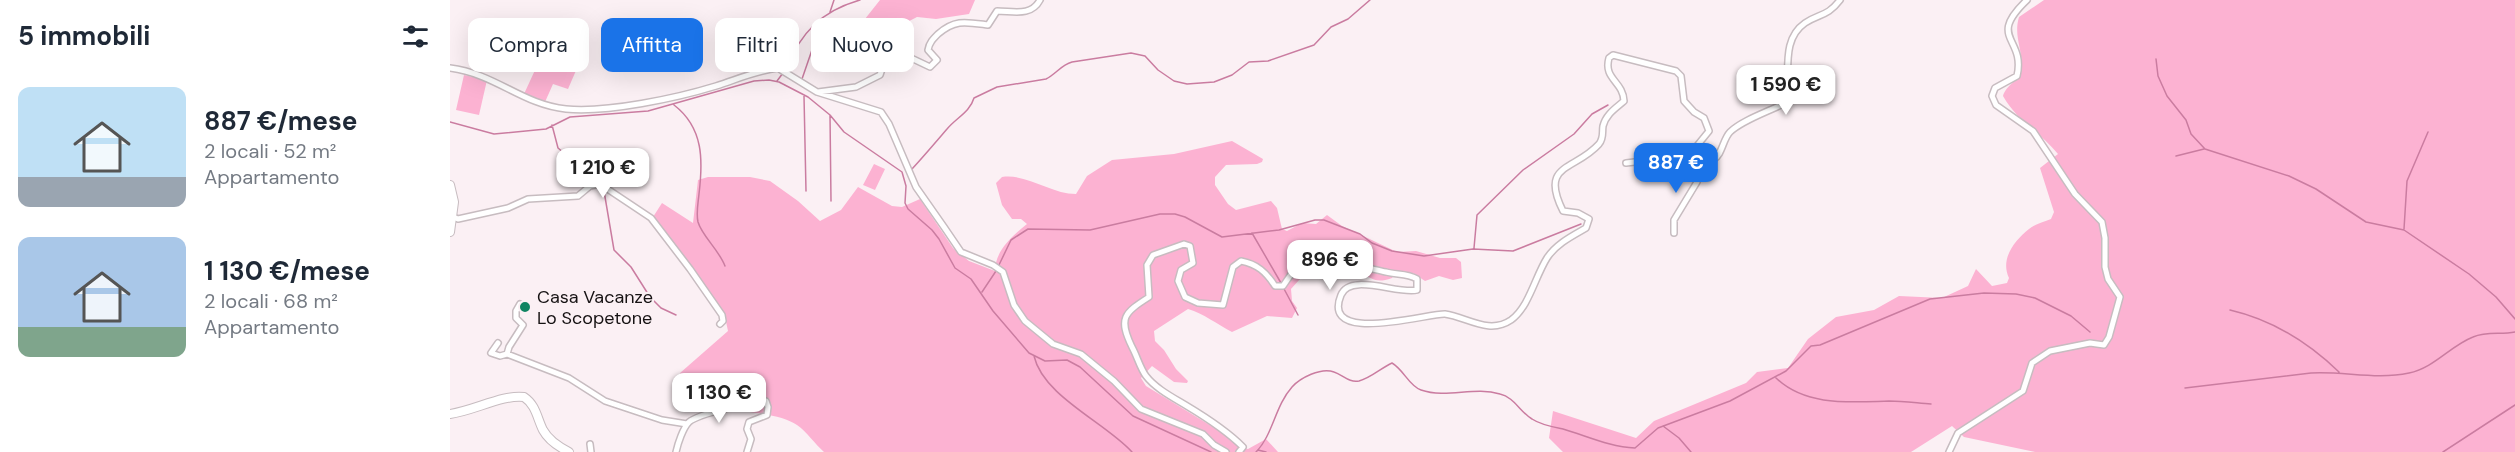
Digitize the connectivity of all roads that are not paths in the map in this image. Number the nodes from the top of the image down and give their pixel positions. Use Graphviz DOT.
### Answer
graph roads {
  1 [pos="1040,0"];
  2 [pos="1840,0"];
  3 [pos="2027,0"];
  4 [pos="450,68"];
  5 [pos="817,92"];
  6 [pos="1696,147"];
  7 [pos="1697,155"];
  8 [pos="1626,163"];
  9 [pos="450,185"];
  10 [pos="453,217"];
  11 [pos="450,232"];
  12 [pos="1674,233"];
  13 [pos="520,304"];
  14 [pos="720,324"];
  15 [pos="498,343"];
  16 [pos="507,354"];
  17 [pos="450,414"];
  18 [pos="687,424"];
  19 [pos="590,444"];
  20 [pos="569,452"];
  21 [pos="591,452"];
  22 [pos="676,452"];
  23 [pos="747,452"];
  24 [pos="1226,452"];
  25 [pos="1239,452"];
  26 [pos="1949,452"];
  1 -- 5 [label="street"];
  2 -- 7 [label="street"];
  3 -- 26 [label="street"];
  4 -- 5 [label="street"];
  5 -- 24 [label="street"];
  6 -- 7 [label="street"];
  6 -- 8 [label="street"];
  6 -- 25 [label="street"];
  7 -- 12 [label="street"];
  9 -- 10 [label="main road"];
  10 -- 11 [label="main road"];
  10 -- 14 [label="street"];
  13 -- 16 [label="street"];
  15 -- 16 [label="street"];
  16 -- 18 [label="street"];
  17 -- 20 [label="main road"];
  18 -- 22 [label="street"];
  18 -- 23 [label="street"];
  19 -- 21 [label="street"];
}
